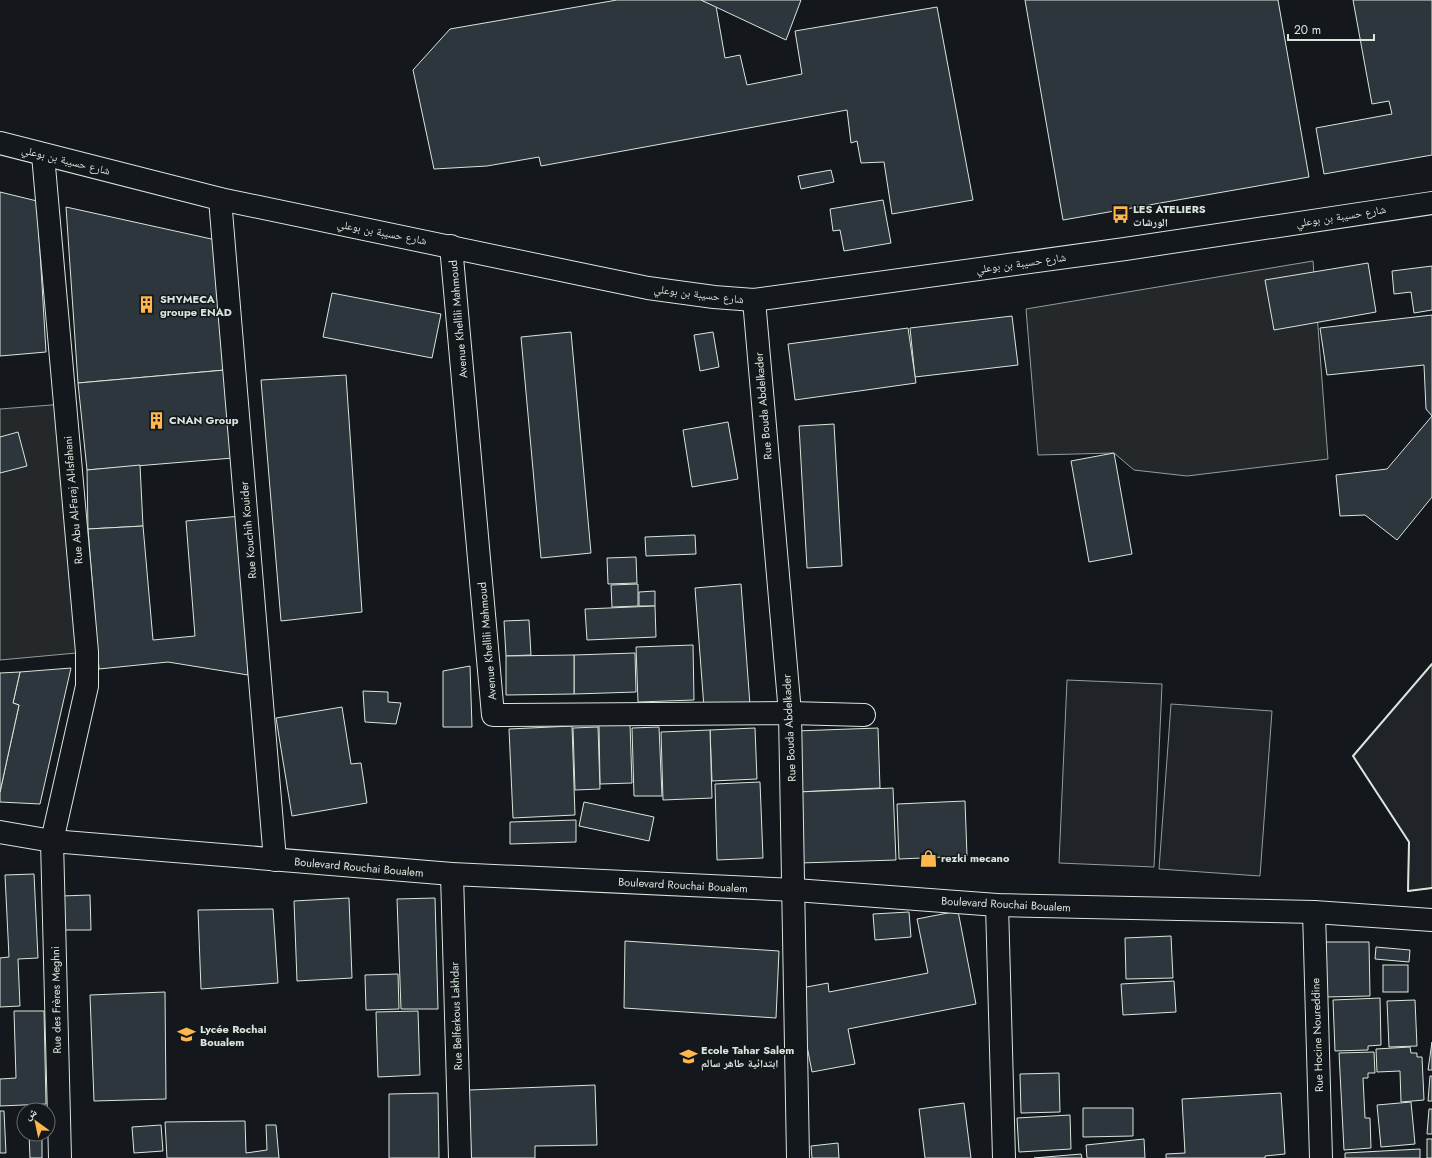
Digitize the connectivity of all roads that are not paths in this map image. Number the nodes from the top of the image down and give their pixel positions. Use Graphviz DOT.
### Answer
graph roads {
  1 [pos="0,143"];
  2 [pos="43,155"];
  3 [pos="220,199"];
  4 [pos="1432,203"];
  5 [pos="452,246"];
  6 [pos="754,300"];
  7 [pos="790,713"];
  8 [pos="864,715"];
  9 [pos="0,832"];
  10 [pos="52,842"];
  11 [pos="275,860"];
  12 [pos="452,874"];
  13 [pos="794,890"];
  14 [pos="997,905"];
  15 [pos="1314,912"];
  16 [pos="1432,920"];
  17 [pos="60,1158"];
  18 [pos="460,1158"];
  19 [pos="798,1158"];
  20 [pos="1004,1158"];
  21 [pos="1321,1158"];
  1 -- 2 [label="street, شارع حسيبة بن بوعلي"];
  2 -- 3 [label="street, شارع حسيبة بن بوعلي"];
  2 -- 10 [label="street, Rue Abu Al-Faraj Al-Isfahani"];
  3 -- 5 [label="street, شارع حسيبة بن بوعلي"];
  3 -- 11 [label="street, Rue Kouchih Kouider"];
  4 -- 6 [label="street, شارع حسيبة بن بوعلي"];
  5 -- 6 [label="street, شارع حسيبة بن بوعلي"];
  5 -- 7 [label="street, Avenue Khellili Mahmoud"];
  6 -- 7 [label="street, Rue Bouda Abdelkader"];
  7 -- 8 [label="street, Avenue Khellili Mahmoud"];
  7 -- 13 [label="street, Rue Bouda Abdelkader"];
  9 -- 10 [label="street, Boulevard Rouchai Boualem"];
  10 -- 11 [label="street, Boulevard Rouchai Boualem"];
  10 -- 17 [label="street, Rue des Frères Meghni"];
  11 -- 12 [label="street, Boulevard Rouchai Boualem"];
  12 -- 13 [label="street, Boulevard Rouchai Boualem"];
  12 -- 18 [label="street, Rue Belferkous Lakhdar"];
  13 -- 14 [label="street, Boulevard Rouchai Boualem"];
  13 -- 19 [label="street, Rue Bouda Abdelkader"];
  14 -- 15 [label="street, Boulevard Rouchai Boualem"];
  14 -- 20 [label="street"];
  15 -- 16 [label="street, Boulevard Rouchai Boualem"];
  15 -- 21 [label="street, Rue Hocine Noureddine"];
}
